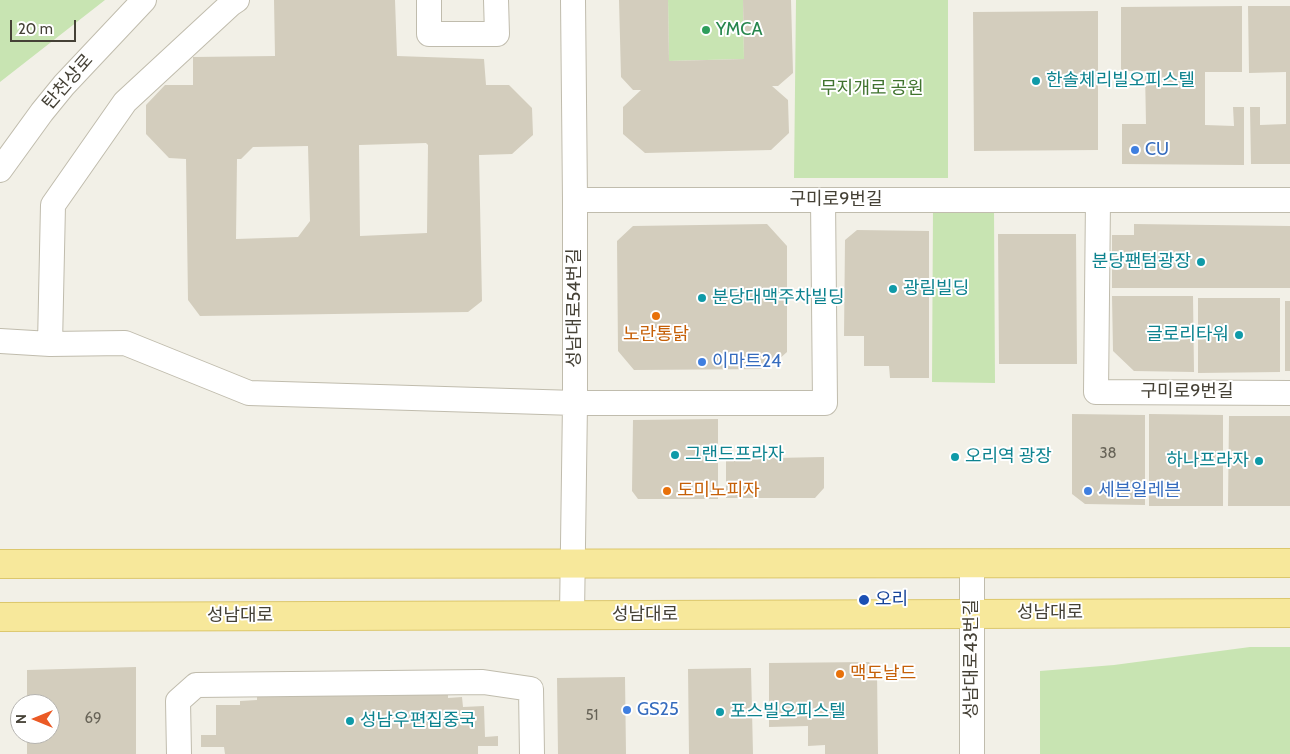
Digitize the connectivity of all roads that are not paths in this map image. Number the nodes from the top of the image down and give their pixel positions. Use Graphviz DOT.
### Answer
graph roads {
  1 [pos="144,0"];
  2 [pos="237,0"];
  3 [pos="429,0"];
  4 [pos="496,0"];
  5 [pos="573,0"];
  6 [pos="0,170"];
  7 [pos="575,200"];
  8 [pos="823,200"];
  9 [pos="1098,200"];
  10 [pos="1290,200"];
  11 [pos="0,341"];
  12 [pos="50,344"];
  13 [pos="1290,393"];
  14 [pos="575,403"];
  15 [pos="972,563"];
  16 [pos="1290,563"];
  17 [pos="0,564"];
  18 [pos="573,564"];
  19 [pos="1290,613"];
  20 [pos="972,614"];
  21 [pos="572,615"];
  22 [pos="0,617"];
  23 [pos="179,754"];
  24 [pos="532,754"];
  25 [pos="972,754"];
  1 -- 6 [label="street, 탄천상로"];
  2 -- 12 [label="street"];
  3 -- 4 [label="street"];
  5 -- 7 [label="street, 성남대로54번길"];
  7 -- 8 [label="street, 구미로9번길"];
  7 -- 14 [label="street, 성남대로54번길"];
  8 -- 9 [label="street, 구미로9번길"];
  8 -- 14 [label="street"];
  9 -- 10 [label="street, 구미로9번길"];
  9 -- 13 [label="street, 구미로9번길"];
  11 -- 12 [label="street"];
  12 -- 14 [label="street"];
  14 -- 18 [label="street, 성남대로54번길"];
  15 -- 16 [label="main road"];
  15 -- 18 [label="main road"];
  15 -- 20 [label="street, 성남대로43번길"];
  17 -- 18 [label="main road"];
  18 -- 21 [label="street, 성남대로54번길"];
  19 -- 20 [label="main road, 성남대로"];
  20 -- 21 [label="main road, 성남대로"];
  20 -- 25 [label="street, 성남대로43번길"];
  21 -- 22 [label="main road, 성남대로"];
  23 -- 24 [label="street"];
}
